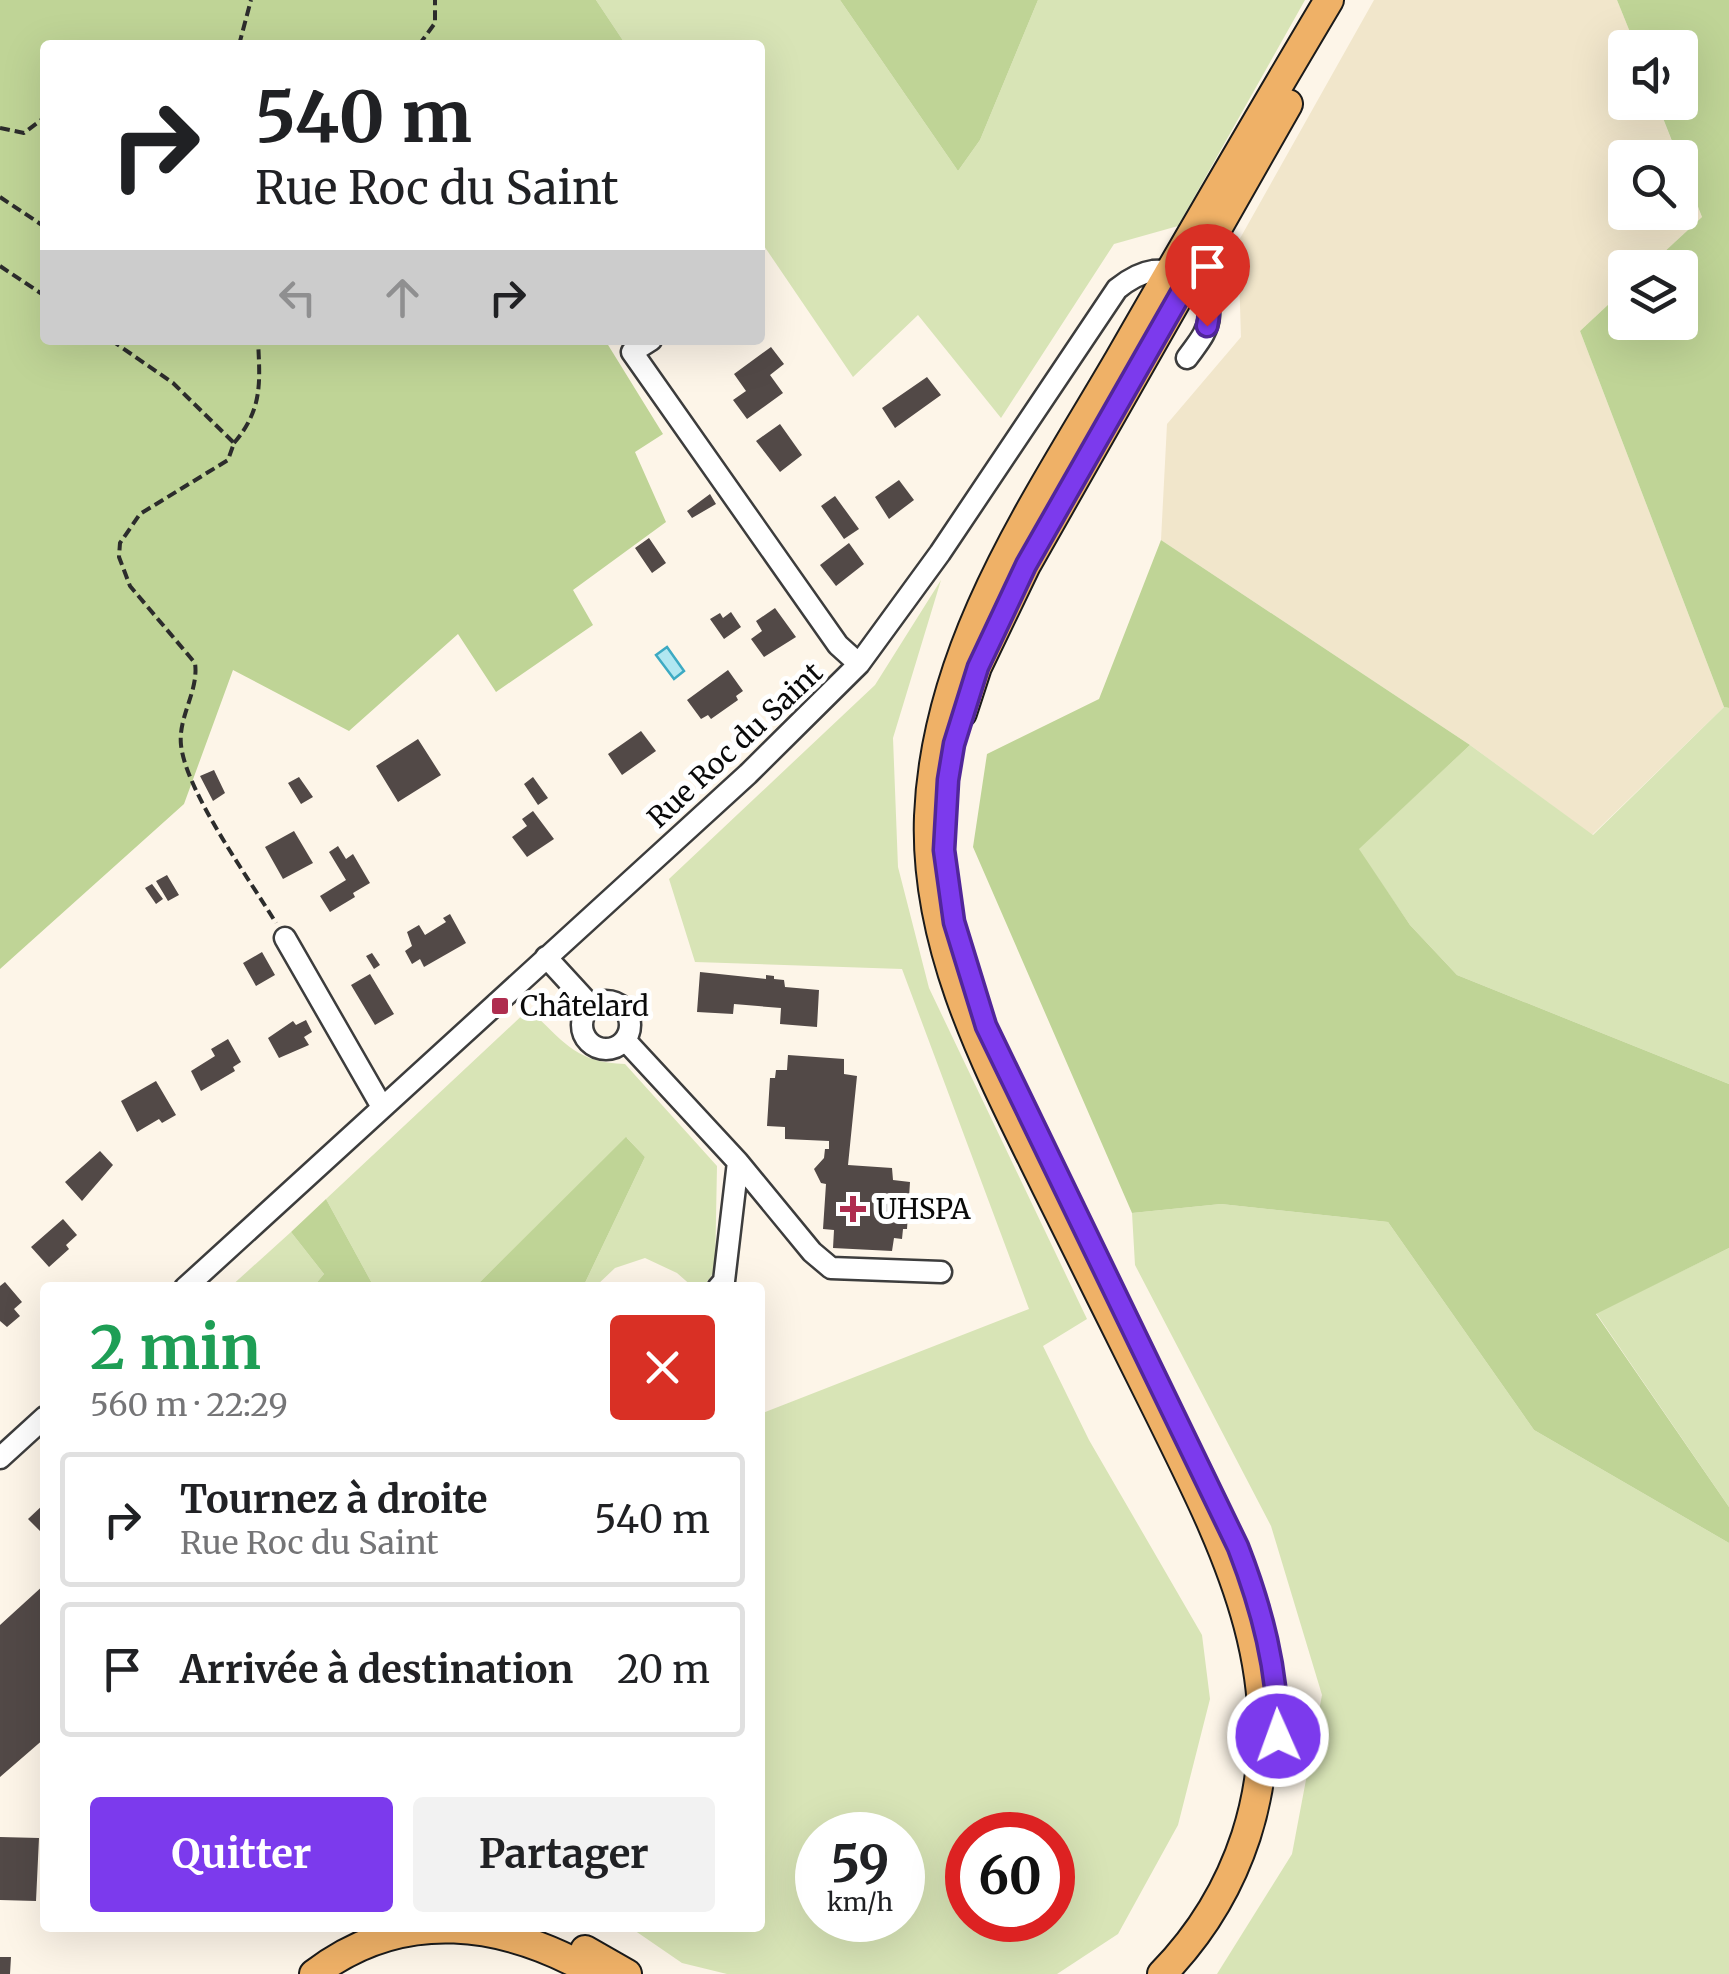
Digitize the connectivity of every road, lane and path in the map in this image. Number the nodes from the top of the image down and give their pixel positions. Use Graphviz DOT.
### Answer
graph roads {
  1 [pos="251,0"];
  2 [pos="435,0"];
  3 [pos="1329,0"];
  4 [pos="1344,0"];
  5 [pos="241,40"];
  6 [pos="423,40"];
  7 [pos="40,121"];
  8 [pos="0,128"];
  9 [pos="0,197"];
  10 [pos="40,224"];
  11 [pos="0,266"];
  12 [pos="1179,276"];
  13 [pos="40,293"];
  14 [pos="118,345"];
  15 [pos="258,345"];
  16 [pos="643,345"];
  17 [pos="1186,358"];
  18 [pos="234,443"];
  19 [pos="859,664"];
  20 [pos="285,938"];
  21 [pos="546,957"];
  22 [pos="591,1006"];
  23 [pos="625,1040"];
  24 [pos="382,1107"];
  25 [pos="738,1162"];
  26 [pos="941,1272"];
  27 [pos="192,1282"];
  28 [pos="723,1282"];
  29 [pos="40,1422"];
  30 [pos="0,1458"];
  31 [pos="362,1932"];
  32 [pos="406,1932"];
  33 [pos="486,1932"];
  34 [pos="543,1932"];
  35 [pos="292,1974"];
  36 [pos="314,1974"];
  37 [pos="596,1974"];
  38 [pos="627,1974"];
  39 [pos="1162,1974"];
  40 [pos="1181,1974"];
  1 -- 5 [label="path"];
  2 -- 6 [label="path"];
  3 -- 12 [label="main road"];
  4 -- 12 [label="main road"];
  7 -- 8 [label="path"];
  9 -- 10 [label="path"];
  11 -- 13 [label="path"];
  12 -- 17 [label="street"];
  12 -- 19 [label="street, Rue Roc du Saint"];
  12 -- 39 [label="main road"];
  12 -- 40 [label="main road"];
  14 -- 18 [label="path"];
  15 -- 18 [label="path"];
  16 -- 19 [label="street"];
  18 -- 20 [label="path"];
  19 -- 21 [label="street, Rue Roc du Saint"];
  20 -- 24 [label="street"];
  21 -- 22 [label="street"];
  21 -- 24 [label="street, Rue Roc du Saint"];
  22 -- 23 [label="street"];
  22 -- 23 [label="street"];
  23 -- 25 [label="street"];
  24 -- 27 [label="street, Rue Roc du Saint"];
  25 -- 26 [label="street"];
  25 -- 28 [label="street"];
  29 -- 30 [label="street"];
  31 -- 35 [label="main road"];
  32 -- 36 [label="main road"];
  33 -- 37 [label="main road"];
  34 -- 38 [label="main road"];
}
